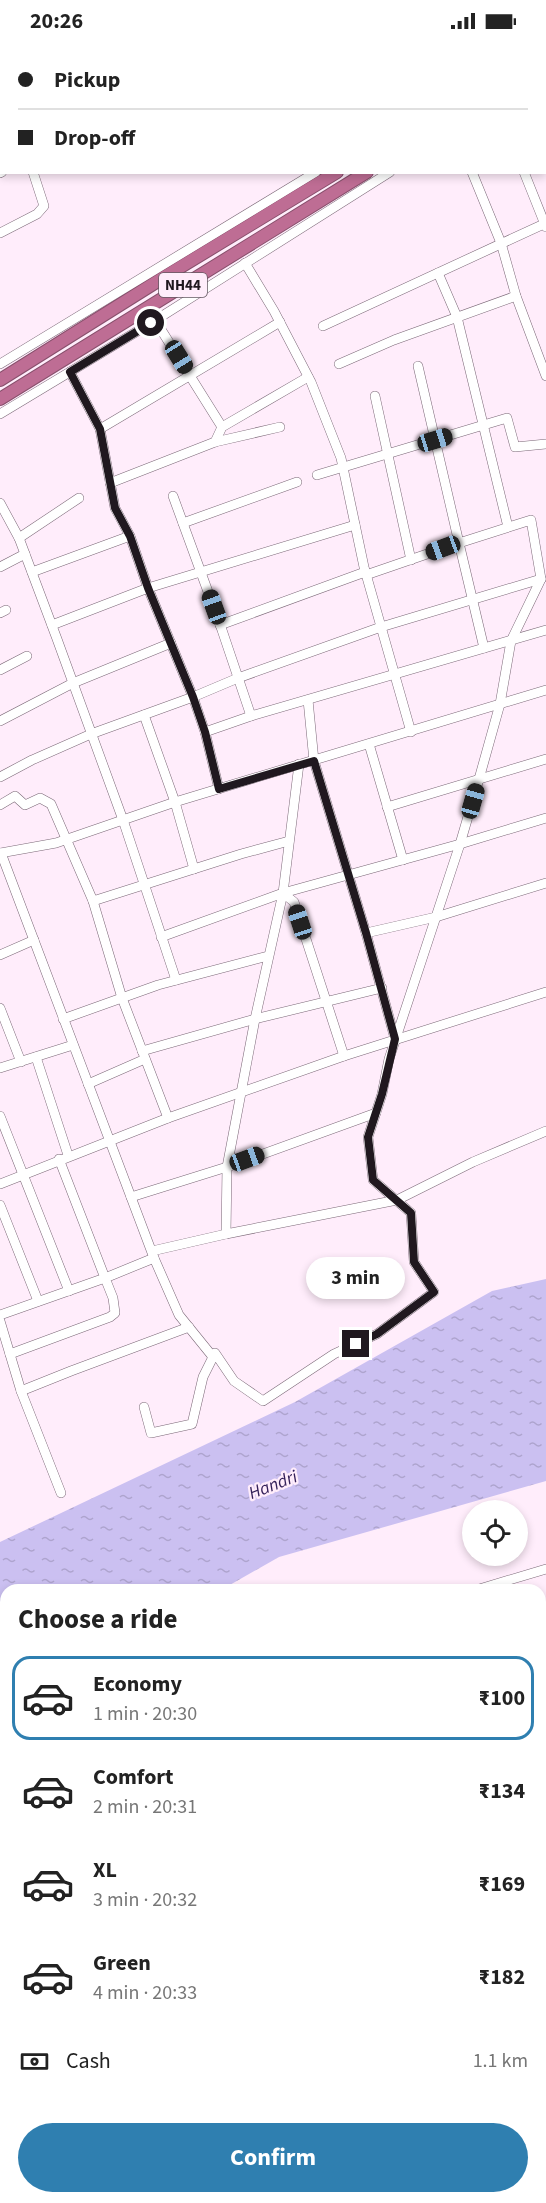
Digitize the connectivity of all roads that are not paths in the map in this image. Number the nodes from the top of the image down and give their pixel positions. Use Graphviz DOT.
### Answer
graph roads {
  1 [pos="34,174"];
  2 [pos="313,174"];
  3 [pos="334,174"];
  4 [pos="364,174"];
  5 [pos="387,174"];
  6 [pos="473,174"];
  7 [pos="525,174"];
  8 [pos="546,225"];
  9 [pos="0,233"];
  10 [pos="501,243"];
  11 [pos="245,263"];
  12 [pos="438,273"];
  13 [pos="516,296"];
  14 [pos="457,317"];
  15 [pos="155,320"];
  16 [pos="280,322"];
  17 [pos="323,326"];
  18 [pos="1,361"];
  19 [pos="339,364"];
  20 [pos="418,366"];
  21 [pos="70,372"];
  22 [pos="190,376"];
  23 [pos="546,376"];
  24 [pos="308,377"];
  25 [pos="0,380"];
  26 [pos="375,396"];
  27 [pos="0,399"];
  28 [pos="0,414"];
  29 [pos="483,425"];
  30 [pos="222,427"];
  31 [pos="280,427"];
  32 [pos="100,429"];
  33 [pos="435,440"];
  34 [pos="215,442"];
  35 [pos="546,444"];
  36 [pos="389,455"];
  37 [pos="342,467"];
  38 [pos="317,475"];
  39 [pos="297,482"];
  40 [pos="110,483"];
  41 [pos="173,496"];
  42 [pos="79,498"];
  43 [pos="0,503"];
  44 [pos="183,524"];
  45 [pos="355,525"];
  46 [pos="508,527"];
  47 [pos="130,536"];
  48 [pos="19,538"];
  49 [pos="459,543"];
  50 [pos="25,554"];
  51 [pos="411,560"];
  52 [pos="0,567"];
  53 [pos="32,572"];
  54 [pos="201,572"];
  55 [pos="366,574"];
  56 [pos="541,579"];
  57 [pos="148,588"];
  58 [pos="472,599"];
  59 [pos="52,625"];
  60 [pos="220,625"];
  61 [pos="381,627"];
  62 [pos="546,630"];
  63 [pos="512,641"];
  64 [pos="171,643"];
  65 [pos="484,648"];
  66 [pos="27,656"];
  67 [pos="0,670"];
  68 [pos="395,675"];
  69 [pos="238,678"];
  70 [pos="73,683"];
  71 [pos="546,690"];
  72 [pos="193,697"];
  73 [pos="308,700"];
  74 [pos="500,704"];
  75 [pos="144,716"];
  76 [pos="251,716"];
  77 [pos="0,721"];
  78 [pos="205,732"];
  79 [pos="411,732"];
  80 [pos="91,734"];
  81 [pos="369,744"];
  82 [pos="546,759"];
  83 [pos="314,761"];
  84 [pos="299,764"];
  85 [pos="0,777"];
  86 [pos="479,779"];
  87 [pos="219,789"];
  88 [pos="175,802"];
  89 [pos="0,805"];
  90 [pos="387,807"];
  91 [pos="546,818"];
  92 [pos="123,820"];
  93 [pos="65,840"];
  94 [pos="289,841"];
  95 [pos="460,844"];
  96 [pos="1,853"];
  97 [pos="403,860"];
  98 [pos="194,869"];
  99 [pos="348,876"];
  100 [pos="546,883"];
  101 [pos="145,886"];
  102 [pos="283,893"];
  103 [pos="93,901"];
  104 [pos="436,916"];
  105 [pos="366,933"];
  106 [pos="161,937"];
  107 [pos="34,940"];
  108 [pos="0,955"];
  109 [pos="268,956"];
  110 [pos="176,980"];
  111 [pos="381,988"];
  112 [pos="546,992"];
  113 [pos="122,998"];
  114 [pos="326,1002"];
  115 [pos="0,1008"];
  116 [pos="63,1019"];
  117 [pos="255,1019"];
  118 [pos="395,1039"];
  119 [pos="73,1046"];
  120 [pos="144,1055"];
  121 [pos="344,1056"];
  122 [pos="36,1057"];
  123 [pos="21,1062"];
  124 [pos="0,1068"];
  125 [pos="88,1084"];
  126 [pos="242,1094"];
  127 [pos="376,1113"];
  128 [pos="0,1116"];
  129 [pos="168,1118"];
  130 [pos="546,1131"];
  131 [pos="110,1140"];
  132 [pos="64,1157"];
  133 [pos="227,1167"];
  134 [pos="24,1174"];
  135 [pos="0,1184"];
  136 [pos="131,1197"];
  137 [pos="397,1200"];
  138 [pos="0,1205"];
  139 [pos="226,1234"];
  140 [pos="153,1255"];
  141 [pos="105,1278"];
  142 [pos="69,1291"];
  143 [pos="38,1301"];
  144 [pos="0,1315"];
  145 [pos="0,1321"];
  146 [pos="189,1327"];
  147 [pos="10,1354"];
  148 [pos="213,1356"];
  149 [pos="21,1391"];
  150 [pos="144,1407"];
  151 [pos="61,1493"];
  152 [pos="546,1569"];
  153 [pos="496,1584"];
  1 -- 9 [label="street"];
  2 -- 18 [label="street"];
  3 -- 25 [label="highway, NH44"];
  4 -- 27 [label="highway, NH44"];
  5 -- 11 [label="street"];
  6 -- 10 [label="street"];
  7 -- 8 [label="street"];
  8 -- 10 [label="street"];
  10 -- 12 [label="street"];
  10 -- 13 [label="street"];
  11 -- 15 [label="street"];
  11 -- 16 [label="street"];
  12 -- 14 [label="street"];
  12 -- 17 [label="street"];
  13 -- 14 [label="street"];
  13 -- 23 [label="street"];
  14 -- 19 [label="street"];
  14 -- 29 [label="street"];
  15 -- 21 [label="street"];
  15 -- 22 [label="street"];
  16 -- 22 [label="street"];
  16 -- 24 [label="street"];
  20 -- 33 [label="street"];
  21 -- 28 [label="street"];
  21 -- 32 [label="street"];
  22 -- 30 [label="street"];
  22 -- 32 [label="street"];
  24 -- 30 [label="street"];
  24 -- 37 [label="street"];
  26 -- 36 [label="street"];
  29 -- 33 [label="street"];
  29 -- 35 [label="street"];
  29 -- 46 [label="street"];
  30 -- 34 [label="street"];
  31 -- 34 [label="street"];
  32 -- 40 [label="street"];
  33 -- 36 [label="street"];
  33 -- 49 [label="street"];
  34 -- 40 [label="street"];
  36 -- 37 [label="street"];
  36 -- 51 [label="street"];
  37 -- 38 [label="street"];
  37 -- 45 [label="street"];
  39 -- 44 [label="street"];
  40 -- 47 [label="street"];
  41 -- 44 [label="street"];
  42 -- 48 [label="street"];
  43 -- 48 [label="street"];
  44 -- 54 [label="street"];
  45 -- 54 [label="street"];
  45 -- 55 [label="street"];
  46 -- 49 [label="street"];
  46 -- 56 [label="street"];
  47 -- 53 [label="street"];
  47 -- 57 [label="street"];
  48 -- 50 [label="street"];
  49 -- 51 [label="street"];
  49 -- 58 [label="street"];
  50 -- 52 [label="street"];
  50 -- 53 [label="street"];
  51 -- 55 [label="street"];
  53 -- 59 [label="street"];
  54 -- 57 [label="street"];
  54 -- 60 [label="street"];
  55 -- 60 [label="street"];
  55 -- 61 [label="street"];
  56 -- 58 [label="street"];
  56 -- 63 [label="street"];
  57 -- 59 [label="street"];
  57 -- 64 [label="street"];
  58 -- 61 [label="street"];
  58 -- 65 [label="street"];
  59 -- 70 [label="street"];
  60 -- 69 [label="street"];
  61 -- 68 [label="street"];
  61 -- 69 [label="street"];
  62 -- 63 [label="street"];
  63 -- 65 [label="street"];
  63 -- 74 [label="street"];
  64 -- 70 [label="street"];
  64 -- 72 [label="street"];
  65 -- 68 [label="street"];
  66 -- 67 [label="street"];
  68 -- 73 [label="street"];
  68 -- 79 [label="street"];
  69 -- 72 [label="street"];
  69 -- 76 [label="street"];
  70 -- 77 [label="street"];
  70 -- 80 [label="street"];
  71 -- 74 [label="street"];
  72 -- 75 [label="street"];
  72 -- 78 [label="street"];
  73 -- 76 [label="street"];
  73 -- 83 [label="street"];
  74 -- 79 [label="street"];
  74 -- 86 [label="street"];
  75 -- 80 [label="street"];
  75 -- 88 [label="street"];
  76 -- 78 [label="street"];
  78 -- 87 [label="street"];
  79 -- 81 [label="street"];
  80 -- 85 [label="street"];
  80 -- 92 [label="street"];
  81 -- 83 [label="street"];
  81 -- 90 [label="street"];
  82 -- 86 [label="street"];
  83 -- 84 [label="street"];
  83 -- 99 [label="street"];
  84 -- 87 [label="street"];
  84 -- 94 [label="street"];
  86 -- 90 [label="street"];
  86 -- 95 [label="street"];
  87 -- 88 [label="street"];
  88 -- 92 [label="street"];
  88 -- 98 [label="street"];
  89 -- 93 [label="street"];
  90 -- 97 [label="street"];
  91 -- 95 [label="street"];
  92 -- 93 [label="street"];
  92 -- 101 [label="street"];
  93 -- 96 [label="street"];
  93 -- 103 [label="street"];
  94 -- 98 [label="street"];
  94 -- 102 [label="street"];
  95 -- 97 [label="street"];
  95 -- 104 [label="street"];
  96 -- 107 [label="street"];
  97 -- 99 [label="street"];
  98 -- 101 [label="street"];
  99 -- 102 [label="street"];
  99 -- 105 [label="street"];
  100 -- 104 [label="street"];
  101 -- 103 [label="street"];
  101 -- 106 [label="street"];
  102 -- 106 [label="street"];
  102 -- 109 [label="street"];
  102 -- 114 [label="street"];
  103 -- 113 [label="street"];
  104 -- 105 [label="street"];
  104 -- 118 [label="street"];
  105 -- 111 [label="street"];
  106 -- 110 [label="street"];
  107 -- 108 [label="street"];
  107 -- 116 [label="street"];
  109 -- 110 [label="street"];
  109 -- 117 [label="street"];
  110 -- 113 [label="street"];
  111 -- 114 [label="street"];
  111 -- 118 [label="street"];
  112 -- 118 [label="street"];
  113 -- 116 [label="street"];
  113 -- 120 [label="street"];
  114 -- 117 [label="street"];
  114 -- 121 [label="street"];
  115 -- 123 [label="street"];
  116 -- 119 [label="street"];
  117 -- 120 [label="street"];
  117 -- 126 [label="street"];
  118 -- 121 [label="street"];
  118 -- 127 [label="street"];
  119 -- 122 [label="street"];
  119 -- 125 [label="street"];
  120 -- 125 [label="street"];
  120 -- 129 [label="street"];
  121 -- 126 [label="street"];
  122 -- 123 [label="street"];
  122 -- 132 [label="street"];
  123 -- 124 [label="street"];
  125 -- 131 [label="street"];
  126 -- 129 [label="street"];
  126 -- 133 [label="street"];
  127 -- 133 [label="street"];
  127 -- 137 [label="street"];
  128 -- 134 [label="street"];
  129 -- 131 [label="street"];
  130 -- 137 [label="street"];
  131 -- 132 [label="street"];
  131 -- 136 [label="street"];
  132 -- 134 [label="street"];
  132 -- 141 [label="street"];
  133 -- 136 [label="street"];
  133 -- 139 [label="street"];
  134 -- 135 [label="street"];
  134 -- 142 [label="street"];
  136 -- 140 [label="street"];
  137 -- 139 [label="street"];
  137 -- 148 [label="street"];
  138 -- 143 [label="street"];
  139 -- 140 [label="street"];
  140 -- 141 [label="street"];
  140 -- 146 [label="street"];
  141 -- 142 [label="street"];
  141 -- 147 [label="street"];
  142 -- 143 [label="street"];
  143 -- 144 [label="street"];
  145 -- 147 [label="street"];
  146 -- 148 [label="street"];
  146 -- 149 [label="street"];
  147 -- 149 [label="street"];
  148 -- 150 [label="street"];
  149 -- 151 [label="street"];
  152 -- 153 [label="street"];
}
